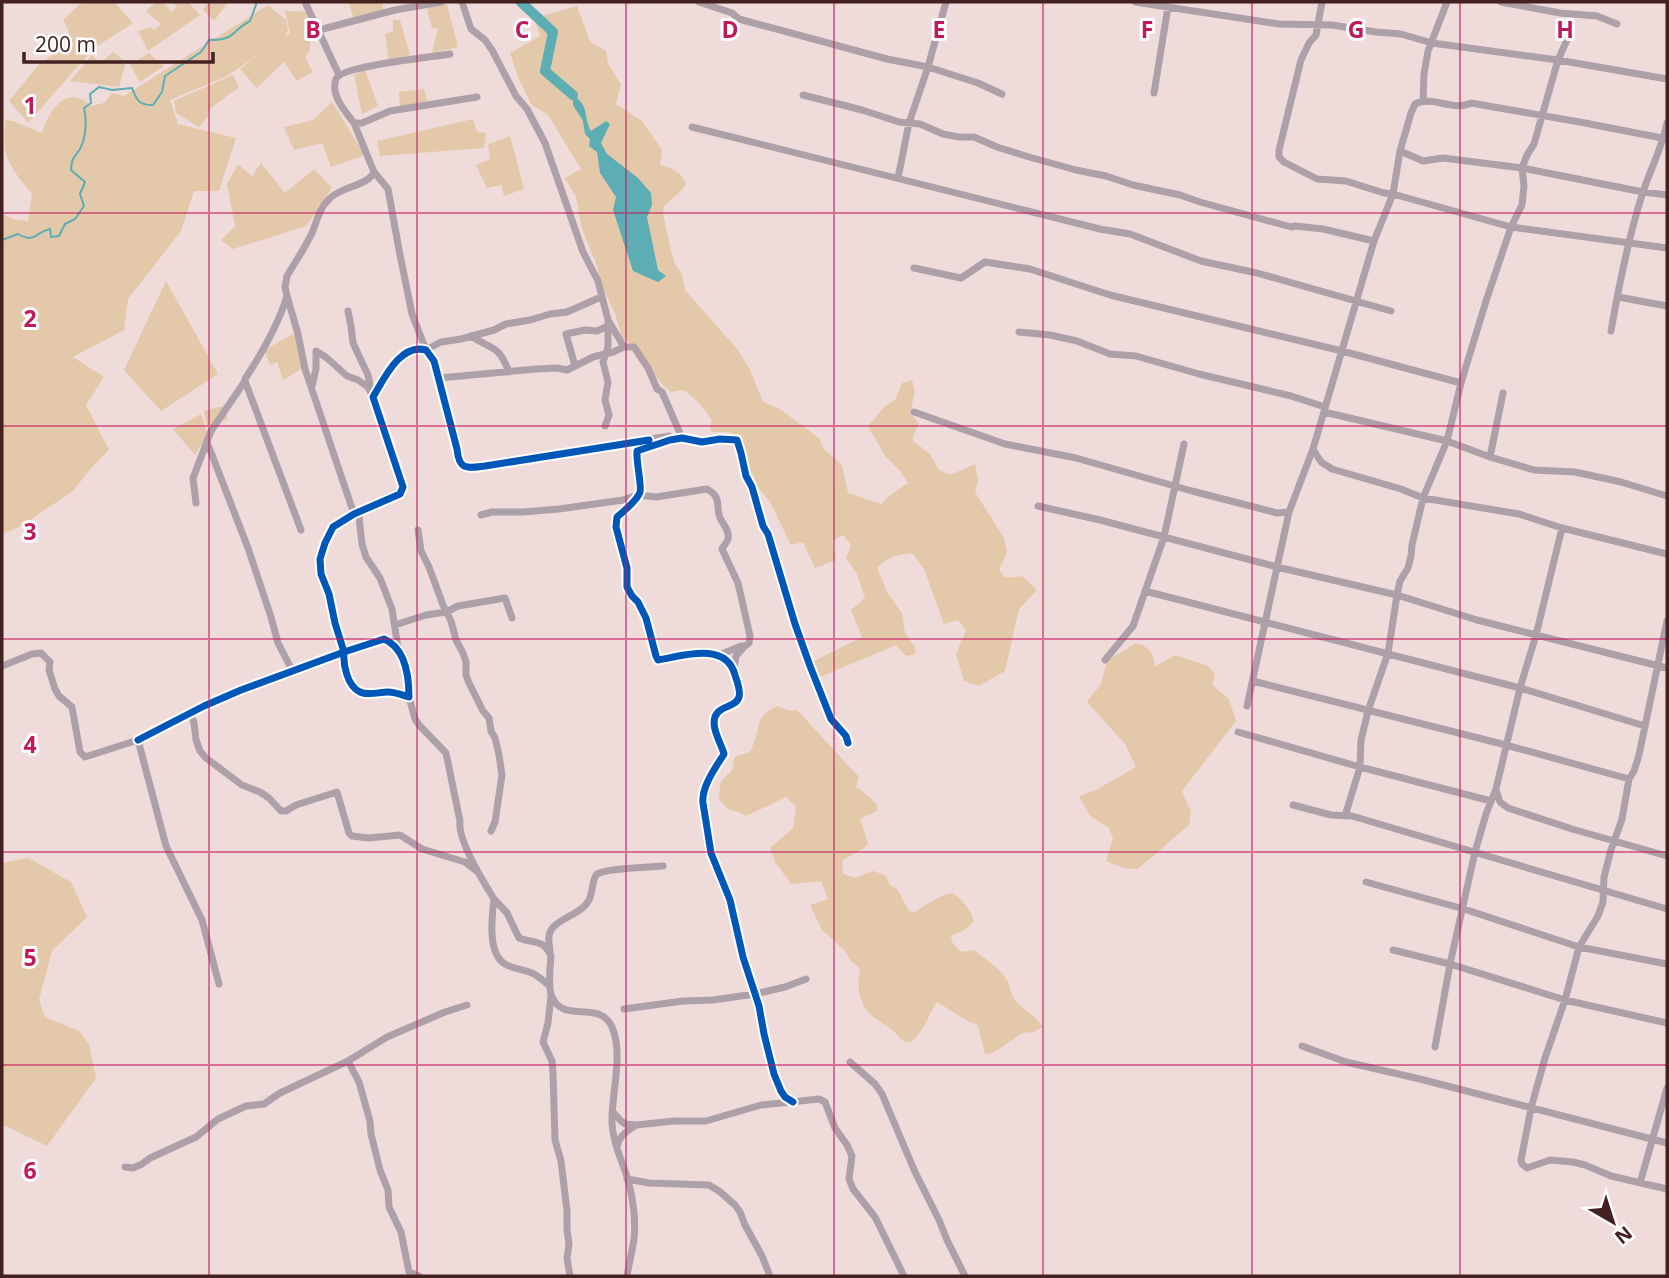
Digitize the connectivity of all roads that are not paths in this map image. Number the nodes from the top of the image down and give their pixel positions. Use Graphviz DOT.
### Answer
graph roads {
  1 [pos="304,2"];
  2 [pos="441,2"];
  3 [pos="461,2"];
  4 [pos="699,2"];
  5 [pos="946,2"];
  6 [pos="1135,2"];
  7 [pos="1322,2"];
  8 [pos="1447,2"];
  9 [pos="1501,2"];
  10 [pos="1168,7"];
  11 [pos="1317,24"];
  12 [pos="1616,24"];
  13 [pos="319,30"];
  14 [pos="1567,40"];
  15 [pos="1432,43"];
  16 [pos="450,54"];
  17 [pos="1558,60"];
  18 [pos="928,68"];
  19 [pos="339,75"];
  20 [pos="1667,79"];
  21 [pos="1154,93"];
  22 [pos="1002,94"];
  23 [pos="803,95"];
  24 [pos="477,97"];
  25 [pos="1423,101"];
  26 [pos="1543,115"];
  27 [pos="354,123"];
  28 [pos="909,123"];
  29 [pos="1667,123"];
  30 [pos="692,127"];
  31 [pos="1666,139"];
  32 [pos="1400,151"];
  33 [pos="1522,167"];
  34 [pos="374,172"];
  35 [pos="898,178"];
  36 [pos="1643,192"];
  37 [pos="1393,194"];
  38 [pos="1667,195"];
  39 [pos="1511,227"];
  40 [pos="1374,241"];
  41 [pos="1628,243"];
  42 [pos="1667,248"];
  43 [pos="914,268"];
  44 [pos="287,296"];
  45 [pos="1618,297"];
  46 [pos="601,298"];
  47 [pos="1357,301"];
  48 [pos="1667,306"];
  49 [pos="348,311"];
  50 [pos="1391,312"];
  51 [pos="607,324"];
  52 [pos="1611,331"];
  53 [pos="1019,332"];
  54 [pos="471,336"];
  55 [pos="624,347"];
  56 [pos="426,350"];
  57 [pos="1342,351"];
  58 [pos="606,354"];
  59 [pos="575,366"];
  60 [pos="509,372"];
  61 [pos="439,378"];
  62 [pos="245,382"];
  63 [pos="1461,383"];
  64 [pos="312,391"];
  65 [pos="1503,393"];
  66 [pos="373,397"];
  67 [pos="1324,410"];
  68 [pos="914,412"];
  69 [pos="605,426"];
  70 [pos="681,436"];
  71 [pos="1447,441"];
  72 [pos="207,442"];
  73 [pos="1184,444"];
  74 [pos="1313,449"];
  75 [pos="1490,457"];
  76 [pos="1176,486"];
  77 [pos="638,495"];
  78 [pos="1667,496"];
  79 [pos="1423,498"];
  80 [pos="196,503"];
  81 [pos="1038,506"];
  82 [pos="1289,512"];
  83 [pos="354,514"];
  84 [pos="481,515"];
  85 [pos="1562,528"];
  86 [pos="301,530"];
  87 [pos="418,530"];
  88 [pos="1164,537"];
  89 [pos="1667,554"];
  90 [pos="1277,567"];
  91 [pos="1145,591"];
  92 [pos="1397,595"];
  93 [pos="446,612"];
  94 [pos="512,618"];
  95 [pos="1667,621"];
  96 [pos="1265,622"];
  97 [pos="395,625"];
  98 [pos="1536,635"];
  99 [pos="745,646"];
  100 [pos="399,651"];
  101 [pos="344,652"];
  102 [pos="1388,653"];
  103 [pos="717,656"];
  104 [pos="1105,660"];
  105 [pos="1658,664"];
  106 [pos="2,666"];
  107 [pos="1667,668"];
  108 [pos="734,670"];
  109 [pos="293,672"];
  110 [pos="1252,681"];
  111 [pos="1520,688"];
  112 [pos="409,697"];
  113 [pos="1247,706"];
  114 [pos="1368,711"];
  115 [pos="191,713"];
  116 [pos="1645,726"];
  117 [pos="1238,732"];
  118 [pos="138,740"];
  119 [pos="848,743"];
  120 [pos="1506,746"];
  121 [pos="1360,767"];
  122 [pos="1629,779"];
  123 [pos="1496,789"];
  124 [pos="1491,801"];
  125 [pos="1293,805"];
  126 [pos="1345,816"];
  127 [pos="491,831"];
  128 [pos="1615,840"];
  129 [pos="1475,852"];
  130 [pos="1667,856"];
  131 [pos="663,866"];
  132 [pos="478,872"];
  133 [pos="1366,882"];
  134 [pos="1605,891"];
  135 [pos="494,899"];
  136 [pos="1464,909"];
  137 [pos="1667,909"];
  138 [pos="1579,947"];
  139 [pos="1392,950"];
  140 [pos="1667,952"];
  141 [pos="551,956"];
  142 [pos="1666,963"];
  143 [pos="1450,964"];
  144 [pos="806,979"];
  145 [pos="219,984"];
  146 [pos="551,990"];
  147 [pos="755,994"];
  148 [pos="1565,1000"];
  149 [pos="467,1005"];
  150 [pos="624,1010"];
  151 [pos="1667,1023"];
  152 [pos="1302,1046"];
  153 [pos="1435,1047"];
  154 [pos="348,1061"];
  155 [pos="850,1062"];
  156 [pos="1667,1088"];
  157 [pos="793,1102"];
  158 [pos="1531,1108"];
  159 [pos="612,1111"];
  160 [pos="636,1125"];
  161 [pos="1653,1140"];
  162 [pos="1667,1143"];
  163 [pos="616,1150"];
  164 [pos="125,1167"];
  165 [pos="627,1179"];
  166 [pos="1640,1183"];
  167 [pos="1667,1189"];
  168 [pos="419,1276"];
  169 [pos="570,1276"];
  170 [pos="627,1276"];
  171 [pos="770,1276"];
  172 [pos="904,1276"];
  173 [pos="965,1276"];
  1 -- 13 [label="street"];
  2 -- 13 [label="street"];
  3 -- 46 [label="street"];
  4 -- 18 [label="street"];
  5 -- 18 [label="street"];
  6 -- 10 [label="street"];
  7 -- 11 [label="street"];
  8 -- 15 [label="street"];
  9 -- 12 [label="street"];
  10 -- 11 [label="street"];
  10 -- 21 [label="street"];
  11 -- 15 [label="street"];
  11 -- 37 [label="street"];
  13 -- 19 [label="street"];
  14 -- 17 [label="street"];
  15 -- 17 [label="street"];
  15 -- 25 [label="street"];
  16 -- 19 [label="street"];
  17 -- 20 [label="street"];
  17 -- 26 [label="street"];
  18 -- 22 [label="street"];
  18 -- 28 [label="street"];
  19 -- 27 [label="street"];
  23 -- 28 [label="street"];
  24 -- 27 [label="street"];
  25 -- 26 [label="street"];
  25 -- 32 [label="street"];
  26 -- 31 [label="street"];
  26 -- 33 [label="street"];
  27 -- 34 [label="street"];
  28 -- 35 [label="street"];
  28 -- 40 [label="street"];
  29 -- 31 [label="street"];
  30 -- 35 [label="street"];
  31 -- 36 [label="street"];
  32 -- 33 [label="street"];
  32 -- 37 [label="street"];
  33 -- 36 [label="street"];
  33 -- 39 [label="street"];
  34 -- 44 [label="street"];
  34 -- 56 [label="street"];
  35 -- 47 [label="street"];
  36 -- 38 [label="street"];
  36 -- 41 [label="street"];
  37 -- 39 [label="street"];
  37 -- 40 [label="street"];
  39 -- 41 [label="street"];
  39 -- 63 [label="street"];
  40 -- 47 [label="street"];
  41 -- 42 [label="street"];
  41 -- 45 [label="street"];
  43 -- 57 [label="street"];
  44 -- 62 [label="street"];
  44 -- 64 [label="street"];
  45 -- 48 [label="street"];
  45 -- 52 [label="street"];
  46 -- 51 [label="street"];
  46 -- 54 [label="street"];
  47 -- 50 [label="street"];
  47 -- 57 [label="street"];
  49 -- 66 [label="street"];
  51 -- 55 [label="street"];
  51 -- 58 [label="street"];
  51 -- 59 [label="street"];
  53 -- 67 [label="street"];
  54 -- 56 [label="street"];
  54 -- 60 [label="street"];
  55 -- 58 [label="street"];
  55 -- 70 [label="street"];
  56 -- 61 [label="street"];
  56 -- 66 [label="street"];
  57 -- 63 [label="street"];
  57 -- 67 [label="street"];
  58 -- 59 [label="street"];
  58 -- 69 [label="street"];
  59 -- 60 [label="street"];
  60 -- 61 [label="street"];
  61 -- 70 [label="street"];
  62 -- 72 [label="street"];
  62 -- 86 [label="street"];
  63 -- 71 [label="street"];
  64 -- 66 [label="street"];
  64 -- 83 [label="street"];
  65 -- 75 [label="street"];
  66 -- 83 [label="street"];
  67 -- 71 [label="street"];
  67 -- 74 [label="street"];
  68 -- 76 [label="street"];
  70 -- 77 [label="street"];
  70 -- 119 [label="street"];
  71 -- 75 [label="street"];
  71 -- 79 [label="street"];
  72 -- 80 [label="street"];
  72 -- 109 [label="street"];
  73 -- 76 [label="street"];
  74 -- 79 [label="street"];
  74 -- 82 [label="street"];
  75 -- 78 [label="street"];
  76 -- 82 [label="street"];
  76 -- 88 [label="street"];
  77 -- 84 [label="street"];
  77 -- 99 [label="street"];
  77 -- 103 [label="street"];
  79 -- 85 [label="street"];
  79 -- 92 [label="street"];
  81 -- 88 [label="street"];
  82 -- 90 [label="street"];
  83 -- 97 [label="street"];
  83 -- 101 [label="street"];
  85 -- 89 [label="street"];
  85 -- 98 [label="street"];
  87 -- 93 [label="street"];
  88 -- 90 [label="street"];
  88 -- 91 [label="street"];
  90 -- 92 [label="street"];
  90 -- 96 [label="street"];
  91 -- 96 [label="street"];
  91 -- 104 [label="street"];
  92 -- 98 [label="street"];
  92 -- 102 [label="street"];
  93 -- 94 [label="street"];
  93 -- 97 [label="street"];
  93 -- 127 [label="street"];
  95 -- 105 [label="street"];
  96 -- 102 [label="street"];
  96 -- 110 [label="street"];
  97 -- 100 [label="street"];
  98 -- 105 [label="street"];
  98 -- 111 [label="street"];
  99 -- 103 [label="street"];
  99 -- 108 [label="street"];
  100 -- 101 [label="street"];
  100 -- 112 [label="street"];
  101 -- 109 [label="street"];
  101 -- 112 [label="street"];
  102 -- 111 [label="street"];
  102 -- 114 [label="street"];
  103 -- 108 [label="street"];
  105 -- 107 [label="street"];
  105 -- 116 [label="street"];
  106 -- 118 [label="street"];
  108 -- 147 [label="street"];
  109 -- 115 [label="street"];
  110 -- 113 [label="street"];
  110 -- 114 [label="street"];
  111 -- 116 [label="street"];
  111 -- 120 [label="street"];
  112 -- 132 [label="street"];
  114 -- 120 [label="street"];
  114 -- 121 [label="street"];
  115 -- 118 [label="street"];
  115 -- 132 [label="street"];
  116 -- 122 [label="street"];
  117 -- 121 [label="street"];
  118 -- 145 [label="street"];
  120 -- 122 [label="street"];
  120 -- 123 [label="street"];
  121 -- 124 [label="street"];
  121 -- 126 [label="street"];
  122 -- 128 [label="street"];
  123 -- 124 [label="street"];
  123 -- 128 [label="street"];
  124 -- 129 [label="street"];
  125 -- 126 [label="street"];
  126 -- 129 [label="street"];
  128 -- 130 [label="street"];
  128 -- 134 [label="street"];
  129 -- 134 [label="street"];
  129 -- 136 [label="street"];
  131 -- 141 [label="street"];
  132 -- 135 [label="street"];
  133 -- 136 [label="street"];
  134 -- 137 [label="street"];
  134 -- 138 [label="street"];
  135 -- 141 [label="street"];
  135 -- 146 [label="street"];
  136 -- 138 [label="street"];
  136 -- 143 [label="street"];
  138 -- 142 [label="street"];
  138 -- 148 [label="street"];
  139 -- 143 [label="street"];
  140 -- 142 [label="street"];
  141 -- 146 [label="street"];
  143 -- 148 [label="street"];
  143 -- 153 [label="street"];
  144 -- 147 [label="street"];
  146 -- 159 [label="street"];
  146 -- 169 [label="street"];
  147 -- 150 [label="street"];
  147 -- 157 [label="street"];
  148 -- 151 [label="street"];
  148 -- 158 [label="street"];
  149 -- 154 [label="street"];
  152 -- 158 [label="street"];
  154 -- 164 [label="street"];
  154 -- 168 [label="street"];
  155 -- 173 [label="street"];
  156 -- 161 [label="street"];
  157 -- 160 [label="street"];
  157 -- 172 [label="street"];
  158 -- 161 [label="street"];
  158 -- 166 [label="street"];
  159 -- 160 [label="street"];
  159 -- 163 [label="street"];
  160 -- 163 [label="street"];
  161 -- 162 [label="street"];
  161 -- 166 [label="street"];
  163 -- 165 [label="street"];
  165 -- 170 [label="street"];
  165 -- 171 [label="street"];
  166 -- 167 [label="street"];
}
